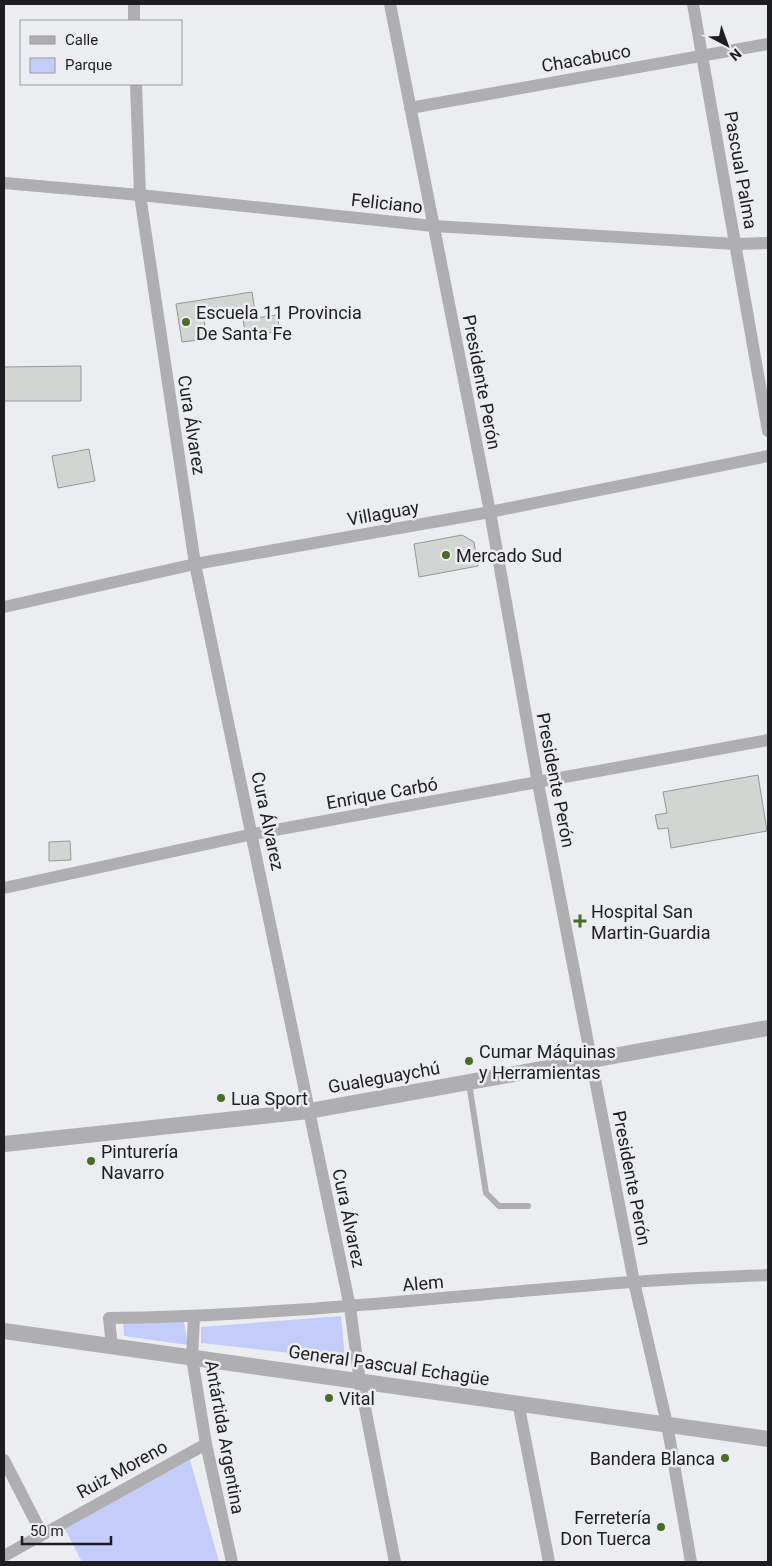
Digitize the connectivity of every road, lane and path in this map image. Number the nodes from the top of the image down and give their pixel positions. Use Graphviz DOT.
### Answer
graph roads {
  1 [pos="134,4"];
  2 [pos="390,4"];
  3 [pos="693,4"];
  4 [pos="134,20"];
  5 [pos="768,44"];
  6 [pos="703,54"];
  7 [pos="136,85"];
  8 [pos="410,108"];
  9 [pos="4,183"];
  10 [pos="140,195"];
  11 [pos="434,226"];
  12 [pos="768,243"];
  13 [pos="736,244"];
  14 [pos="768,431"];
  15 [pos="768,456"];
  16 [pos="490,512"];
  17 [pos="195,564"];
  18 [pos="4,608"];
  19 [pos="768,740"];
  20 [pos="538,783"];
  21 [pos="253,834"];
  22 [pos="4,888"];
  23 [pos="768,1028"];
  24 [pos="591,1059"];
  25 [pos="469,1081"];
  26 [pos="310,1111"];
  27 [pos="4,1144"];
  28 [pos="528,1206"];
  29 [pos="768,1275"];
  30 [pos="634,1282"];
  31 [pos="350,1307"];
  32 [pos="194,1317"];
  33 [pos="4,1330"];
  34 [pos="112,1347"];
  35 [pos="192,1358"];
  36 [pos="360,1382"];
  37 [pos="518,1402"];
  38 [pos="667,1424"];
  39 [pos="768,1439"];
  40 [pos="206,1444"];
  41 [pos="4,1460"];
  42 [pos="42,1534"];
  43 [pos="4,1556"];
  44 [pos="232,1562"];
  45 [pos="395,1562"];
  46 [pos="549,1562"];
  47 [pos="691,1562"];
  1 -- 4 [label="street"];
  2 -- 8 [label="street, Presidente Perón"];
  3 -- 6 [label="street, Pascual Palma"];
  5 -- 6 [label="street, Chacabuco"];
  6 -- 8 [label="street, Chacabuco"];
  6 -- 13 [label="street, Pascual Palma"];
  7 -- 10 [label="street, Cura Álvarez"];
  8 -- 11 [label="street, Presidente Perón"];
  9 -- 10 [label="street, Feliciano"];
  10 -- 11 [label="street, Feliciano"];
  10 -- 17 [label="street, Cura Álvarez"];
  11 -- 13 [label="street, Feliciano"];
  11 -- 16 [label="street, Presidente Perón"];
  12 -- 13 [label="street, Feliciano"];
  13 -- 14 [label="street, Pascual Palma"];
  15 -- 16 [label="street, Villaguay"];
  16 -- 17 [label="street, Villaguay"];
  16 -- 20 [label="street, Presidente Perón"];
  17 -- 18 [label="street, Villaguay"];
  17 -- 21 [label="street, Cura Álvarez"];
  19 -- 20 [label="street, Enrique Carbó"];
  20 -- 21 [label="street, Enrique Carbó"];
  20 -- 24 [label="street, Presidente Perón"];
  21 -- 22 [label="street, Enrique Carbó"];
  21 -- 26 [label="street, Cura Álvarez"];
  23 -- 24 [label="street, Gualeguaychú"];
  24 -- 25 [label="street, Gualeguaychú"];
  24 -- 30 [label="street, Presidente Perón"];
  25 -- 26 [label="street, Gualeguaychú"];
  25 -- 28 [label="lane"];
  26 -- 27 [label="street, Gualeguaychú"];
  26 -- 31 [label="street, Cura Álvarez"];
  29 -- 30 [label="street, Alem"];
  30 -- 31 [label="street, Alem"];
  30 -- 38 [label="street, Presidente Perón"];
  31 -- 32 [label="street, Alem"];
  31 -- 36 [label="street, Cura Álvarez"];
  32 -- 34 [label="street, Alem"];
  32 -- 35 [label="street, Antártida Argentina"];
  33 -- 34 [label="street, General Pascual Echagüe"];
  34 -- 35 [label="street, General Pascual Echagüe"];
  35 -- 36 [label="street, General Pascual Echagüe"];
  35 -- 40 [label="street, Antártida Argentina"];
  36 -- 37 [label="street, General Pascual Echagüe"];
  36 -- 45 [label="street, Cura Álvarez"];
  37 -- 38 [label="street, General Pascual Echagüe"];
  37 -- 46 [label="street"];
  38 -- 39 [label="street, General Pascual Echagüe"];
  38 -- 47 [label="street, Presidente Perón"];
  40 -- 42 [label="street, Ruiz Moreno"];
  40 -- 44 [label="street, Antártida Argentina"];
  41 -- 42 [label="street"];
  42 -- 43 [label="street, Ruiz Moreno"];
}
